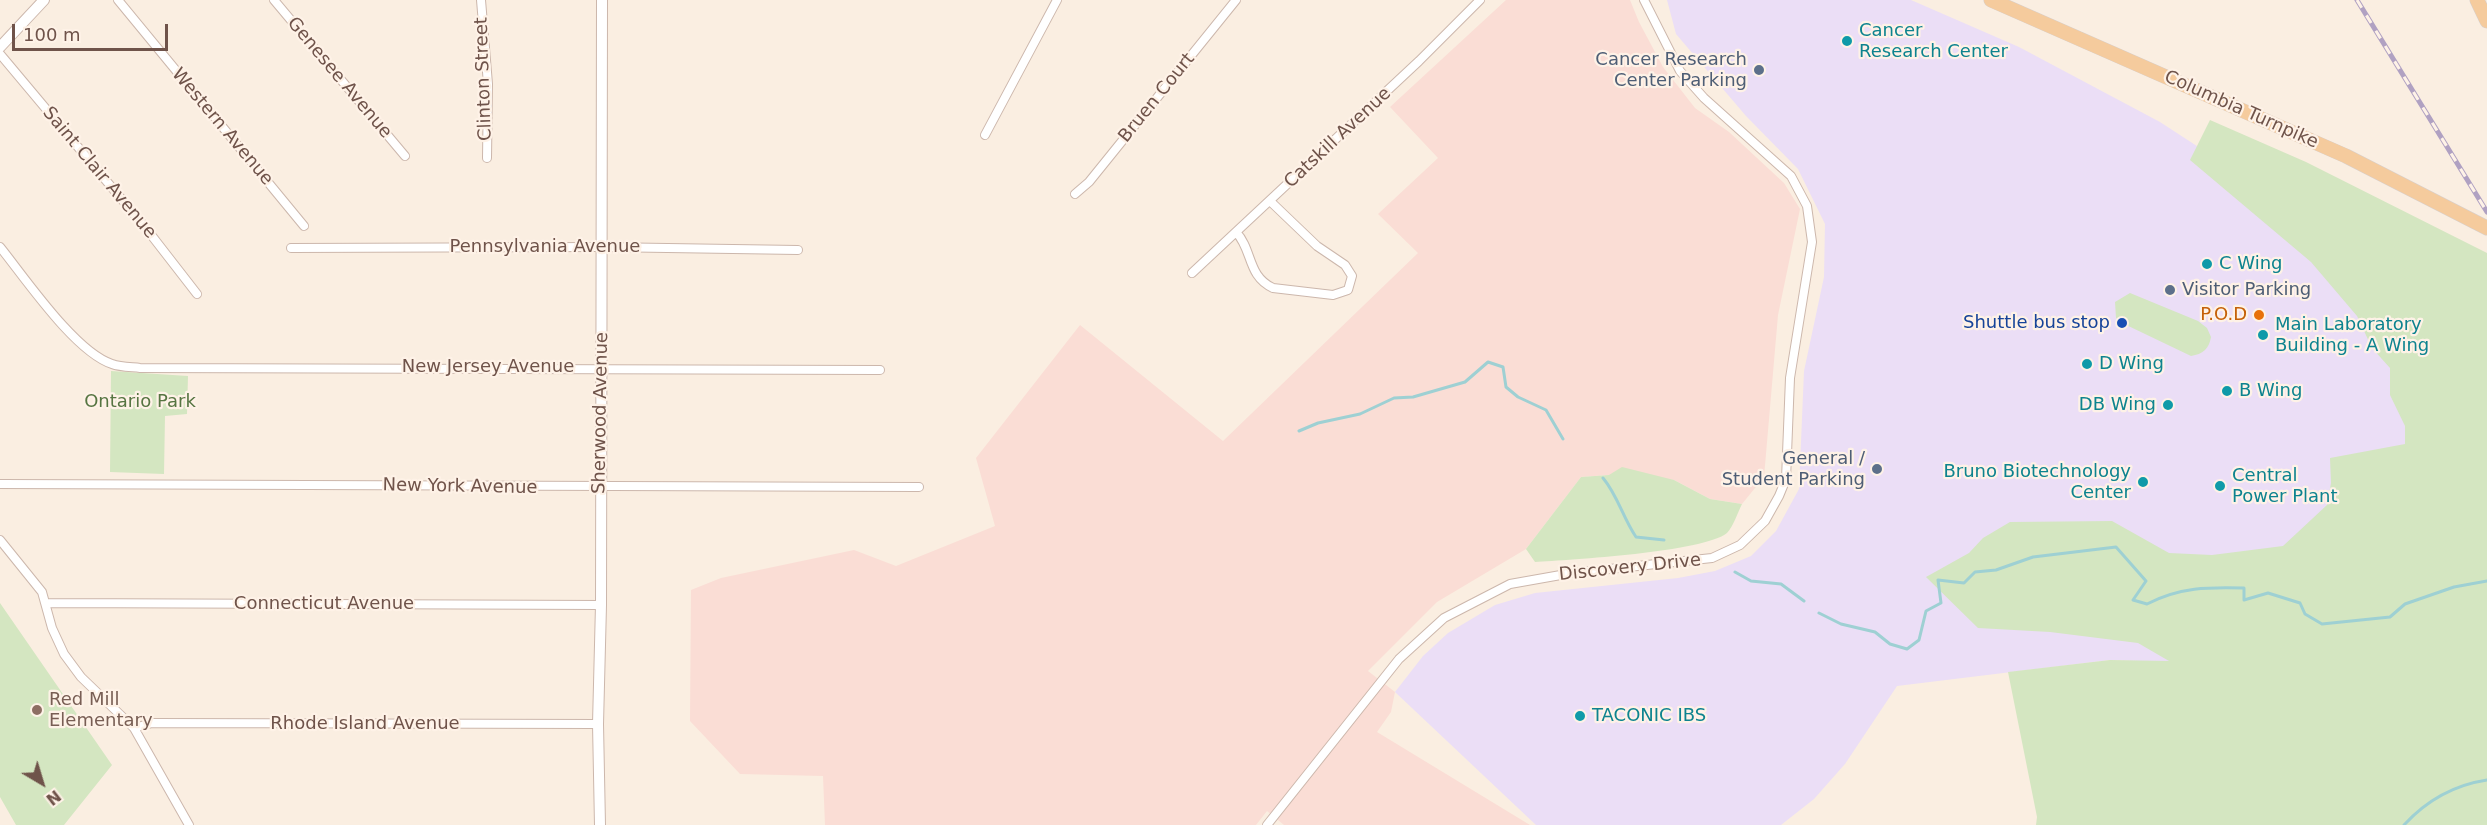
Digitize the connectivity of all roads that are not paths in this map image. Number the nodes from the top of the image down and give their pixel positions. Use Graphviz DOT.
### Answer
graph roads {
  1 [pos="44,0"];
  2 [pos="118,0"];
  3 [pos="274,0"];
  4 [pos="481,0"];
  5 [pos="602,0"];
  6 [pos="1057,0"];
  7 [pos="1236,0"];
  8 [pos="1480,0"];
  9 [pos="1646,0"];
  10 [pos="1991,0"];
  11 [pos="2477,0"];
  12 [pos="2487,21"];
  13 [pos="0,47"];
  14 [pos="0,54"];
  15 [pos="985,135"];
  16 [pos="405,156"];
  17 [pos="487,158"];
  18 [pos="1075,194"];
  19 [pos="1270,201"];
  20 [pos="304,226"];
  21 [pos="2487,228"];
  22 [pos="1236,232"];
  23 [pos="602,246"];
  24 [pos="0,247"];
  25 [pos="291,248"];
  26 [pos="798,250"];
  27 [pos="1192,273"];
  28 [pos="197,294"];
  29 [pos="601,367"];
  30 [pos="880,370"];
  31 [pos="0,484"];
  32 [pos="919,487"];
  33 [pos="599,488"];
  34 [pos="0,540"];
  35 [pos="47,603"];
  36 [pos="601,604"];
  37 [pos="598,724"];
  38 [pos="134,728"];
  39 [pos="189,825"];
  40 [pos="600,825"];
  41 [pos="1267,825"];
  1 -- 13 [label="street"];
  2 -- 20 [label="street, Western Avenue"];
  3 -- 16 [label="street, Genesee Avenue"];
  4 -- 17 [label="street, Clinton Street"];
  5 -- 23 [label="street, Sherwood Avenue"];
  6 -- 15 [label="street"];
  7 -- 18 [label="street, Bruen Court"];
  8 -- 19 [label="street, Catskill Avenue"];
  9 -- 41 [label="street, Discovery Drive"];
  10 -- 21 [label="main road, Columbia Turnpike"];
  11 -- 12 [label="main road"];
  14 -- 28 [label="street, Saint Clair Avenue"];
  19 -- 22 [label="street, Catskill Avenue"];
  19 -- 22 [label="street"];
  22 -- 27 [label="street, Catskill Avenue"];
  23 -- 25 [label="street, Pennsylvania Avenue"];
  23 -- 26 [label="street, Pennsylvania Avenue"];
  23 -- 29 [label="street, Sherwood Avenue"];
  24 -- 29 [label="street, New Jersey Avenue"];
  29 -- 30 [label="street, New Jersey Avenue"];
  29 -- 33 [label="street, Sherwood Avenue"];
  31 -- 33 [label="street, New York Avenue"];
  32 -- 33 [label="street, New York Avenue"];
  33 -- 36 [label="street, Sherwood Avenue"];
  34 -- 35 [label="street"];
  35 -- 36 [label="street, Connecticut Avenue"];
  35 -- 38 [label="street"];
  36 -- 37 [label="street, Sherwood Avenue"];
  37 -- 38 [label="street, Rhode Island Avenue"];
  37 -- 40 [label="street, Sherwood Avenue"];
  38 -- 39 [label="street"];
}
